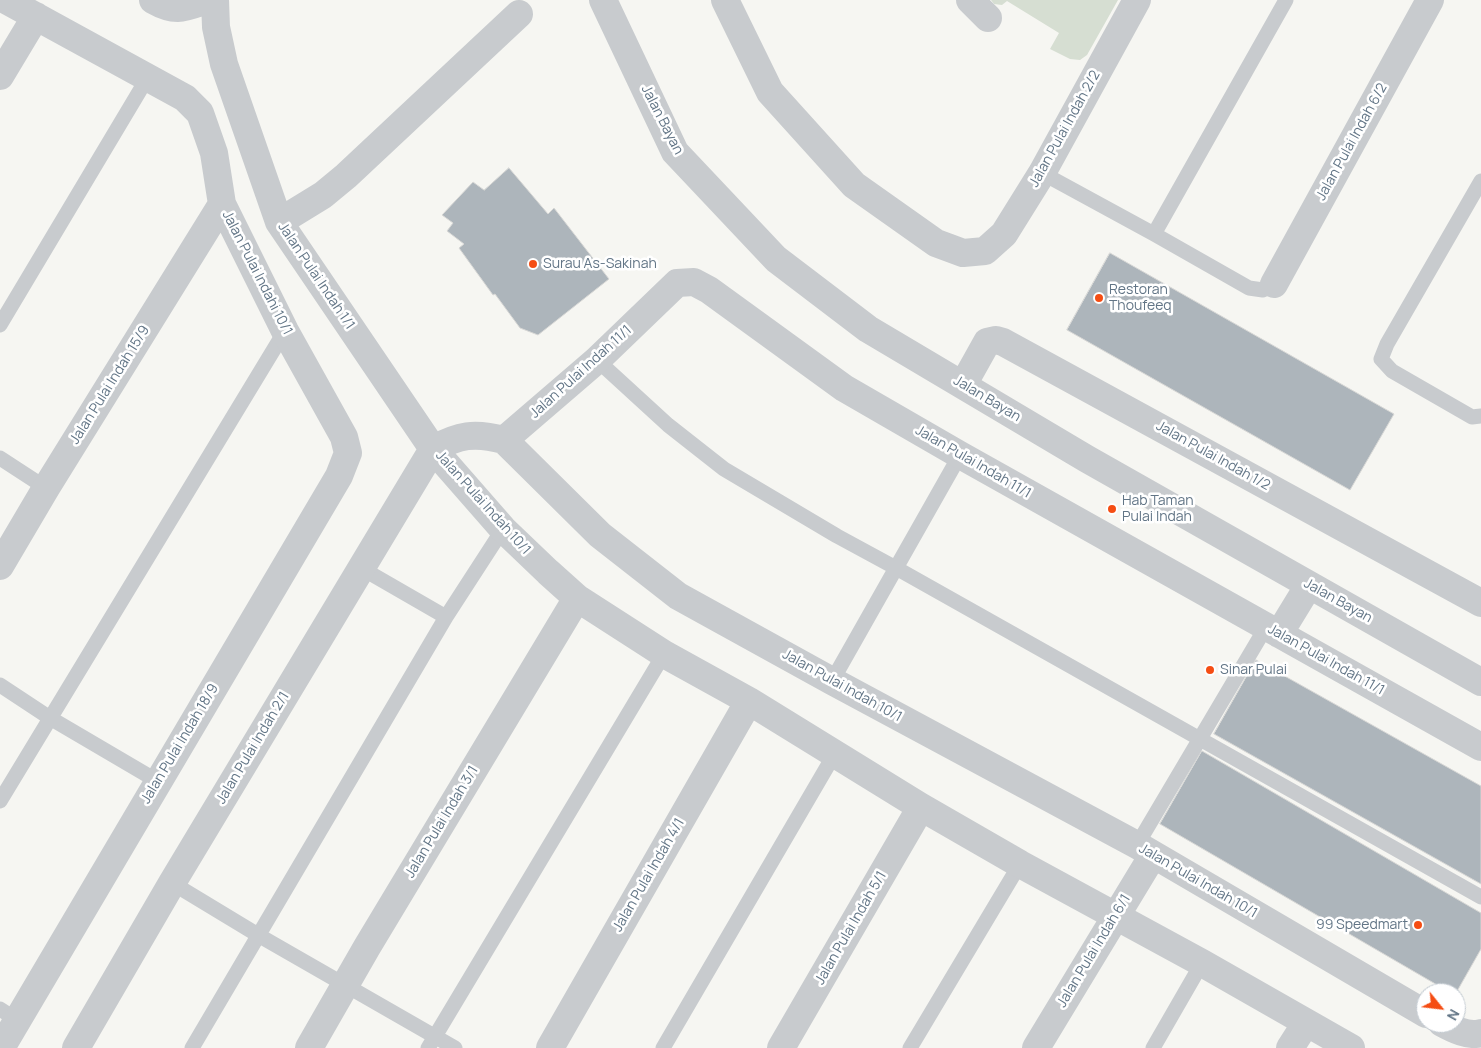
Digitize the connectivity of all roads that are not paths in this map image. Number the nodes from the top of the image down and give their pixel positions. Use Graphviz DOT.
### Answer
graph roads {
  1 [pos="6,0"];
  2 [pos="153,0"];
  3 [pos="207,0"];
  4 [pos="214,0"];
  5 [pos="603,0"];
  6 [pos="725,0"];
  7 [pos="1137,0"];
  8 [pos="1286,0"];
  9 [pos="1430,0"];
  10 [pos="519,14"];
  11 [pos="36,16"];
  12 [pos="0,76"];
  13 [pos="148,77"];
  14 [pos="1042,172"];
  15 [pos="1481,181"];
  16 [pos="222,204"];
  17 [pos="279,222"];
  18 [pos="1154,234"];
  19 [pos="1274,284"];
  20 [pos="0,325"];
  21 [pos="285,331"];
  22 [pos="597,360"];
  23 [pos="963,385"];
  24 [pos="1481,416"];
  25 [pos="344,437"];
  26 [pos="504,440"];
  27 [pos="433,449"];
  28 [pos="960,455"];
  29 [pos="0,458"];
  30 [pos="46,488"];
  31 [pos="503,529"];
  32 [pos="0,566"];
  33 [pos="361,568"];
  34 [pos="896,568"];
  35 [pos="1309,586"];
  36 [pos="577,598"];
  37 [pos="1481,603"];
  38 [pos="446,617"];
  39 [pos="1272,630"];
  40 [pos="664,654"];
  41 [pos="832,681"];
  42 [pos="1481,682"];
  43 [pos="0,685"];
  44 [pos="748,702"];
  45 [pos="50,718"];
  46 [pos="1199,739"];
  47 [pos="1481,748"];
  48 [pos="834,755"];
  49 [pos="158,782"];
  50 [pos="0,801"];
  51 [pos="921,807"];
  52 [pos="1145,850"];
  53 [pos="1020,864"];
  54 [pos="172,883"];
  55 [pos="1481,897"];
  56 [pos="1115,917"];
  57 [pos="258,936"];
  58 [pos="1202,964"];
  59 [pos="346,985"];
  60 [pos="1416,1008"];
  61 [pos="8,1015"];
  62 [pos="1306,1023"];
  63 [pos="432,1042"];
  64 [pos="1,1048"];
  65 [pos="76,1048"];
  66 [pos="192,1048"];
  67 [pos="308,1048"];
  68 [pos="455,1048"];
  69 [pos="550,1048"];
  70 [pos="663,1048"];
  71 [pos="781,1048"];
  72 [pos="910,1048"];
  73 [pos="1036,1048"];
  74 [pos="1153,1048"];
  75 [pos="1290,1048"];
  76 [pos="1350,1048"];
  1 -- 11 [label="street, Jalan Pulai Indahi 10/1"];
  2 -- 3 [label="street"];
  4 -- 17 [label="street, Jalan Pulai Indah 1/1"];
  5 -- 23 [label="street, Jalan Bayan"];
  6 -- 14 [label="street, Jalan Pulai Indah 2/2"];
  7 -- 14 [label="street, Jalan Pulai Indah 2/2"];
  8 -- 18 [label="lane"];
  9 -- 19 [label="street, Jalan Pulai Indah 6/2"];
  10 -- 17 [label="street"];
  11 -- 12 [label="street"];
  11 -- 13 [label="street, Jalan Pulai Indahi 10/1"];
  13 -- 16 [label="street, Jalan Pulai Indahi 10/1"];
  13 -- 20 [label="lane"];
  14 -- 18 [label="lane"];
  15 -- 24 [label="lane"];
  16 -- 21 [label="street, Jalan Pulai Indahi 10/1"];
  16 -- 30 [label="street, Jalan Pulai Indah 15/9"];
  17 -- 27 [label="street, Jalan Pulai Indah 1/1"];
  18 -- 19 [label="lane"];
  21 -- 25 [label="street, Jalan Pulai Indahi 10/1"];
  21 -- 45 [label="lane"];
  22 -- 26 [label="street, Jalan Pulai Indah 11/1"];
  22 -- 28 [label="street, Jalan Pulai Indah 11/1"];
  22 -- 34 [label="lane"];
  23 -- 35 [label="street, Jalan Bayan"];
  23 -- 37 [label="street, Jalan Pulai Indah 1/2"];
  25 -- 49 [label="street, Jalan Pulai Indah 18/9"];
  26 -- 27 [label="street, Jalan Pulai Indah 10/1"];
  26 -- 41 [label="street, Jalan Pulai Indah 10/1"];
  27 -- 31 [label="street, Jalan Pulai Indah 10/1"];
  27 -- 33 [label="street, Jalan Pulai Indah 2/1"];
  28 -- 34 [label="lane"];
  28 -- 39 [label="street, Jalan Pulai Indah 11/1"];
  29 -- 30 [label="lane"];
  30 -- 32 [label="street, Jalan Pulai Indah 15/9"];
  31 -- 36 [label="street, Jalan Pulai Indah 10/1"];
  31 -- 38 [label="lane"];
  33 -- 38 [label="lane"];
  33 -- 54 [label="street, Jalan Pulai Indah 2/1"];
  34 -- 41 [label="lane"];
  34 -- 46 [label="lane"];
  35 -- 39 [label="street"];
  35 -- 42 [label="street, Jalan Bayan"];
  36 -- 40 [label="street, Jalan Pulai Indah 10/1"];
  36 -- 59 [label="street, Jalan Pulai Indah 3/1"];
  38 -- 57 [label="lane"];
  39 -- 46 [label="lane"];
  39 -- 47 [label="street, Jalan Pulai Indah 11/1"];
  40 -- 44 [label="street, Jalan Pulai Indah 10/1"];
  40 -- 63 [label="lane"];
  41 -- 52 [label="street, Jalan Pulai Indah 10/1"];
  43 -- 45 [label="lane"];
  44 -- 48 [label="street, Jalan Pulai Indah 10/1"];
  44 -- 69 [label="street, Jalan Pulai Indah 4/1"];
  45 -- 49 [label="lane"];
  45 -- 50 [label="lane"];
  46 -- 52 [label="lane"];
  46 -- 55 [label="lane"];
  48 -- 51 [label="street, Jalan Pulai Indah 10/1"];
  48 -- 70 [label="lane"];
  49 -- 61 [label="street, Jalan Pulai Indah 18/9"];
  51 -- 53 [label="street, Jalan Pulai Indah 10/1"];
  51 -- 71 [label="street, Jalan Pulai Indah 5/1"];
  52 -- 56 [label="street, Jalan Pulai Indah 6/1"];
  52 -- 60 [label="street, Jalan Pulai Indah 10/1"];
  53 -- 56 [label="street, Jalan Pulai Indah 10/1"];
  53 -- 72 [label="lane"];
  54 -- 57 [label="lane"];
  54 -- 65 [label="street, Jalan Pulai Indah 2/1"];
  56 -- 58 [label="street, Jalan Pulai Indah 10/1"];
  56 -- 73 [label="street, Jalan Pulai Indah 6/1"];
  57 -- 59 [label="lane"];
  57 -- 66 [label="lane"];
  58 -- 62 [label="street, Jalan Pulai Indah 10/1"];
  58 -- 74 [label="lane"];
  59 -- 63 [label="lane"];
  59 -- 67 [label="street, Jalan Pulai Indah 3/1"];
  61 -- 64 [label="street, Jalan Pulai Indah 18/9"];
  62 -- 75 [label="street"];
  62 -- 76 [label="street, Jalan Pulai Indah 10/1"];
  63 -- 68 [label="lane"];
}
